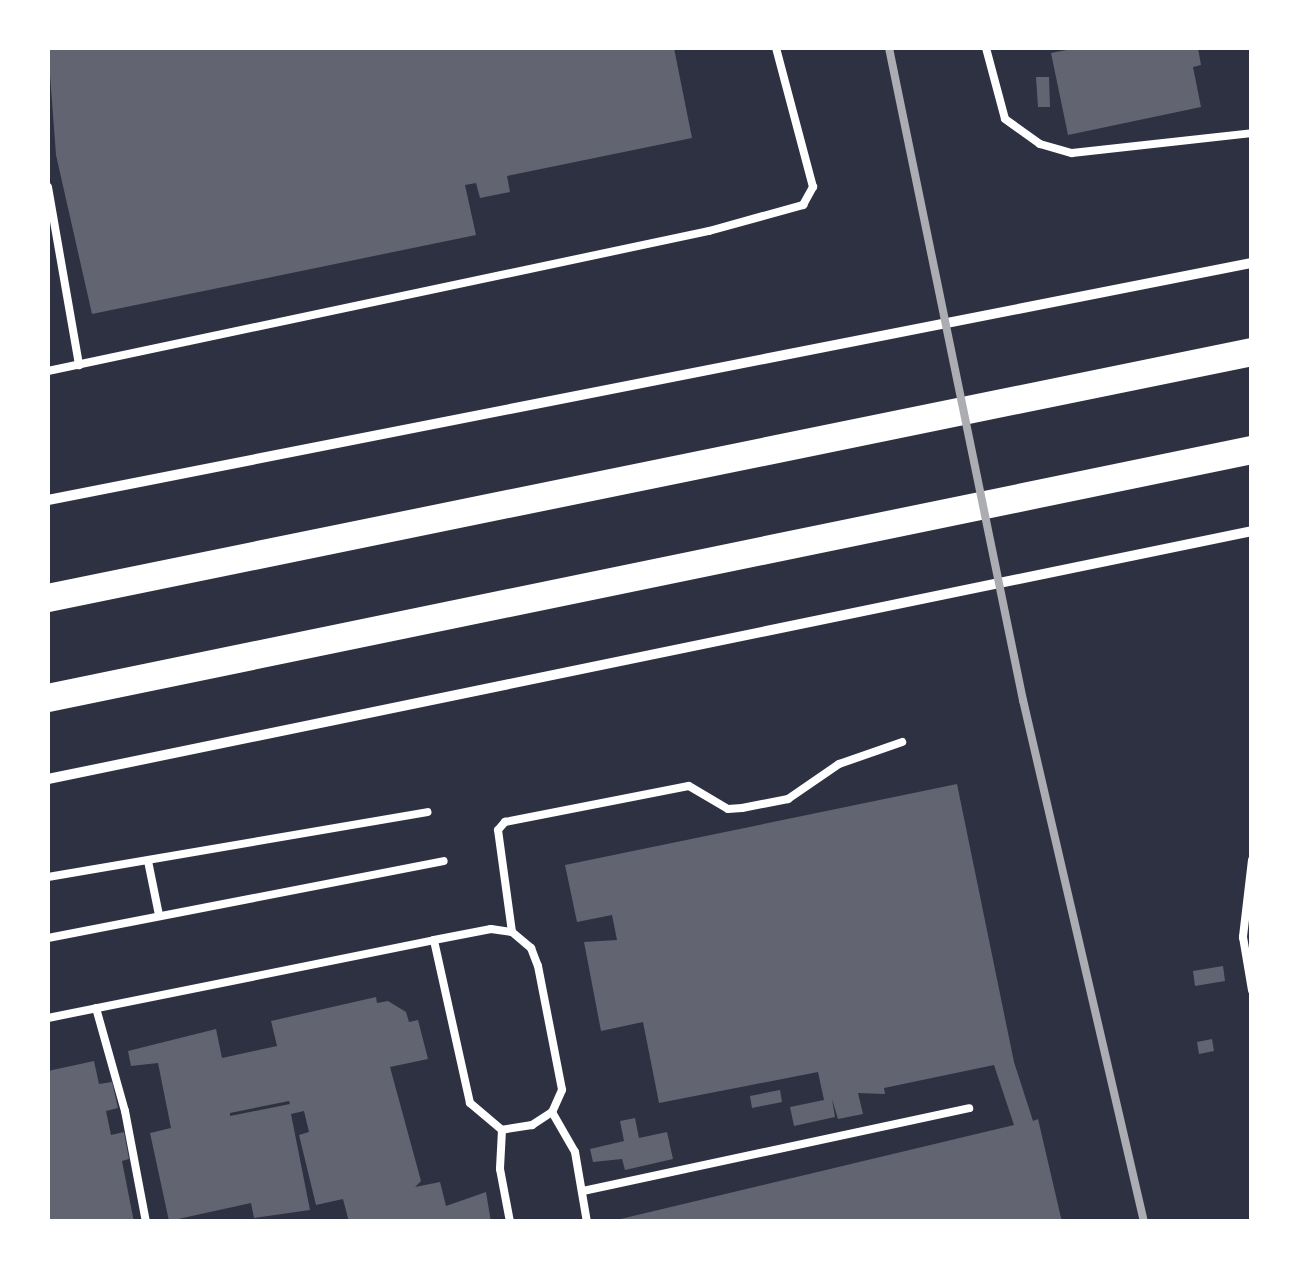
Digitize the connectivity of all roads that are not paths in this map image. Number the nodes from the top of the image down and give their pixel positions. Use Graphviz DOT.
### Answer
graph roads {
  1 [pos="776,48"];
  2 [pos="986,48"];
  3 [pos="1252,133"];
  4 [pos="48,187"];
  5 [pos="1252,263"];
  6 [pos="1252,352"];
  7 [pos="79,364"];
  8 [pos="48,371"];
  9 [pos="1252,450"];
  10 [pos="48,500"];
  11 [pos="1252,531"];
  12 [pos="48,598"];
  13 [pos="48,698"];
  14 [pos="902,742"];
  15 [pos="48,779"];
  16 [pos="428,812"];
  17 [pos="1252,860"];
  18 [pos="148,861"];
  19 [pos="444,861"];
  20 [pos="48,878"];
  21 [pos="159,915"];
  22 [pos="512,932"];
  23 [pos="48,938"];
  24 [pos="434,940"];
  25 [pos="1252,990"];
  26 [pos="96,1008"];
  27 [pos="48,1018"];
  28 [pos="969,1108"];
  29 [pos="552,1112"];
  30 [pos="502,1130"];
  31 [pos="584,1191"];
  32 [pos="146,1222"];
  33 [pos="510,1222"];
  34 [pos="586,1222"];
  1 -- 7 [label="lane"];
  2 -- 3 [label="lane"];
  4 -- 7 [label="lane"];
  5 -- 10 [label="street"];
  6 -- 12 [label="highway"];
  7 -- 8 [label="lane"];
  9 -- 13 [label="highway"];
  11 -- 15 [label="street"];
  14 -- 22 [label="lane"];
  16 -- 18 [label="lane"];
  17 -- 25 [label="lane"];
  18 -- 20 [label="lane"];
  18 -- 21 [label="lane"];
  19 -- 21 [label="lane"];
  21 -- 23 [label="lane"];
  22 -- 24 [label="lane"];
  22 -- 29 [label="lane"];
  24 -- 26 [label="lane"];
  24 -- 30 [label="lane"];
  26 -- 27 [label="lane"];
  26 -- 32 [label="lane"];
  28 -- 31 [label="lane"];
  29 -- 30 [label="lane"];
  29 -- 31 [label="lane"];
  30 -- 33 [label="lane"];
  31 -- 34 [label="lane"];
}
